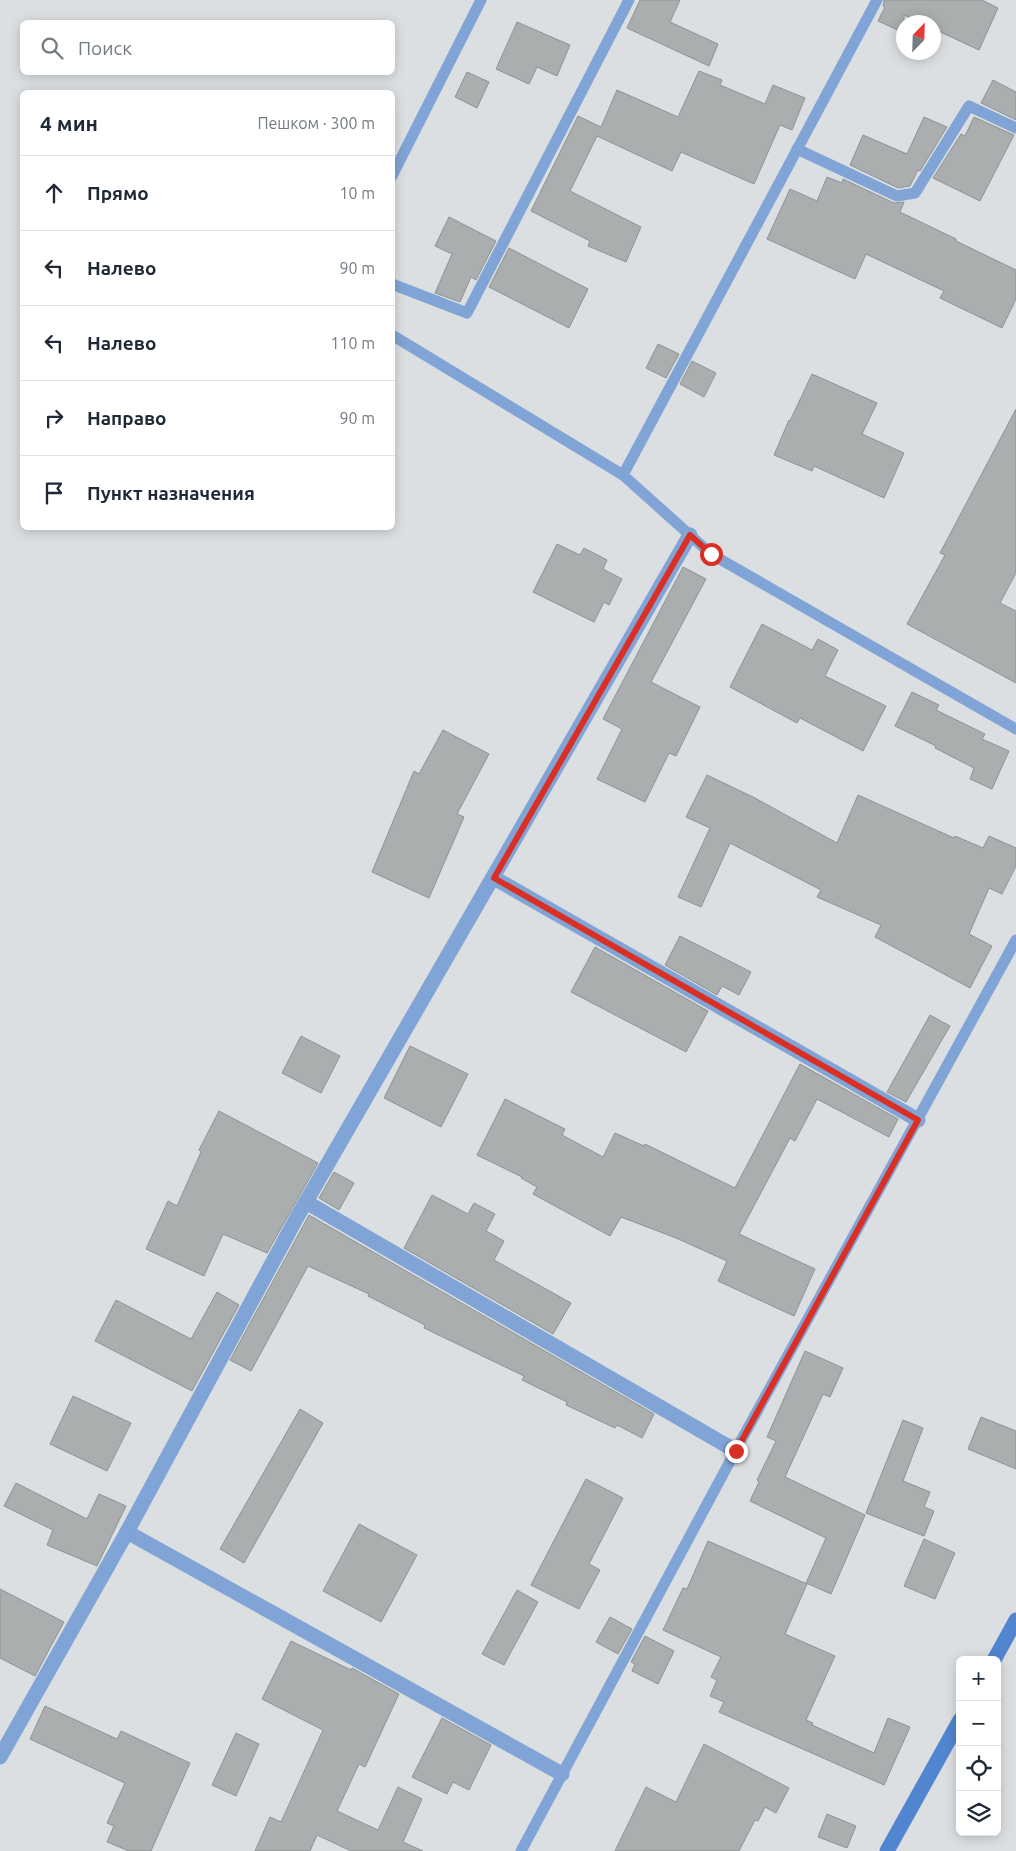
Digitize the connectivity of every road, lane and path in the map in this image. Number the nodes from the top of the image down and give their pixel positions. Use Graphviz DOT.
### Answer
graph roads {
  1 [pos="481,0"];
  2 [pos="629,0"];
  3 [pos="876,0"];
  4 [pos="1016,128"];
  5 [pos="797,149"];
  6 [pos="395,170"];
  7 [pos="395,285"];
  8 [pos="395,336"];
  9 [pos="623,475"];
  10 [pos="690,535"];
  11 [pos="1016,729"];
  12 [pos="494,878"];
  13 [pos="1016,940"];
  14 [pos="918,1120"];
  15 [pos="306,1202"];
  16 [pos="736,1451"];
  17 [pos="127,1532"];
  18 [pos="1016,1620"];
  19 [pos="996,1656"];
  20 [pos="956,1727"];
  21 [pos="0,1758"];
  22 [pos="562,1774"];
  23 [pos="521,1851"];
  24 [pos="887,1851"];
  1 -- 6 [label="lane"];
  2 -- 7 [label="lane"];
  3 -- 5 [label="lane"];
  4 -- 5 [label="lane"];
  5 -- 9 [label="lane"];
  8 -- 9 [label="lane"];
  9 -- 10 [label="lane"];
  10 -- 11 [label="lane"];
  10 -- 12 [label="street"];
  12 -- 14 [label="street"];
  12 -- 15 [label="street"];
  13 -- 14 [label="lane"];
  14 -- 16 [label="lane"];
  15 -- 16 [label="street"];
  15 -- 17 [label="street"];
  16 -- 22 [label="lane"];
  17 -- 21 [label="street"];
  17 -- 22 [label="street"];
  18 -- 19 [label="street"];
  20 -- 24 [label="street"];
  22 -- 23 [label="lane"];
}
